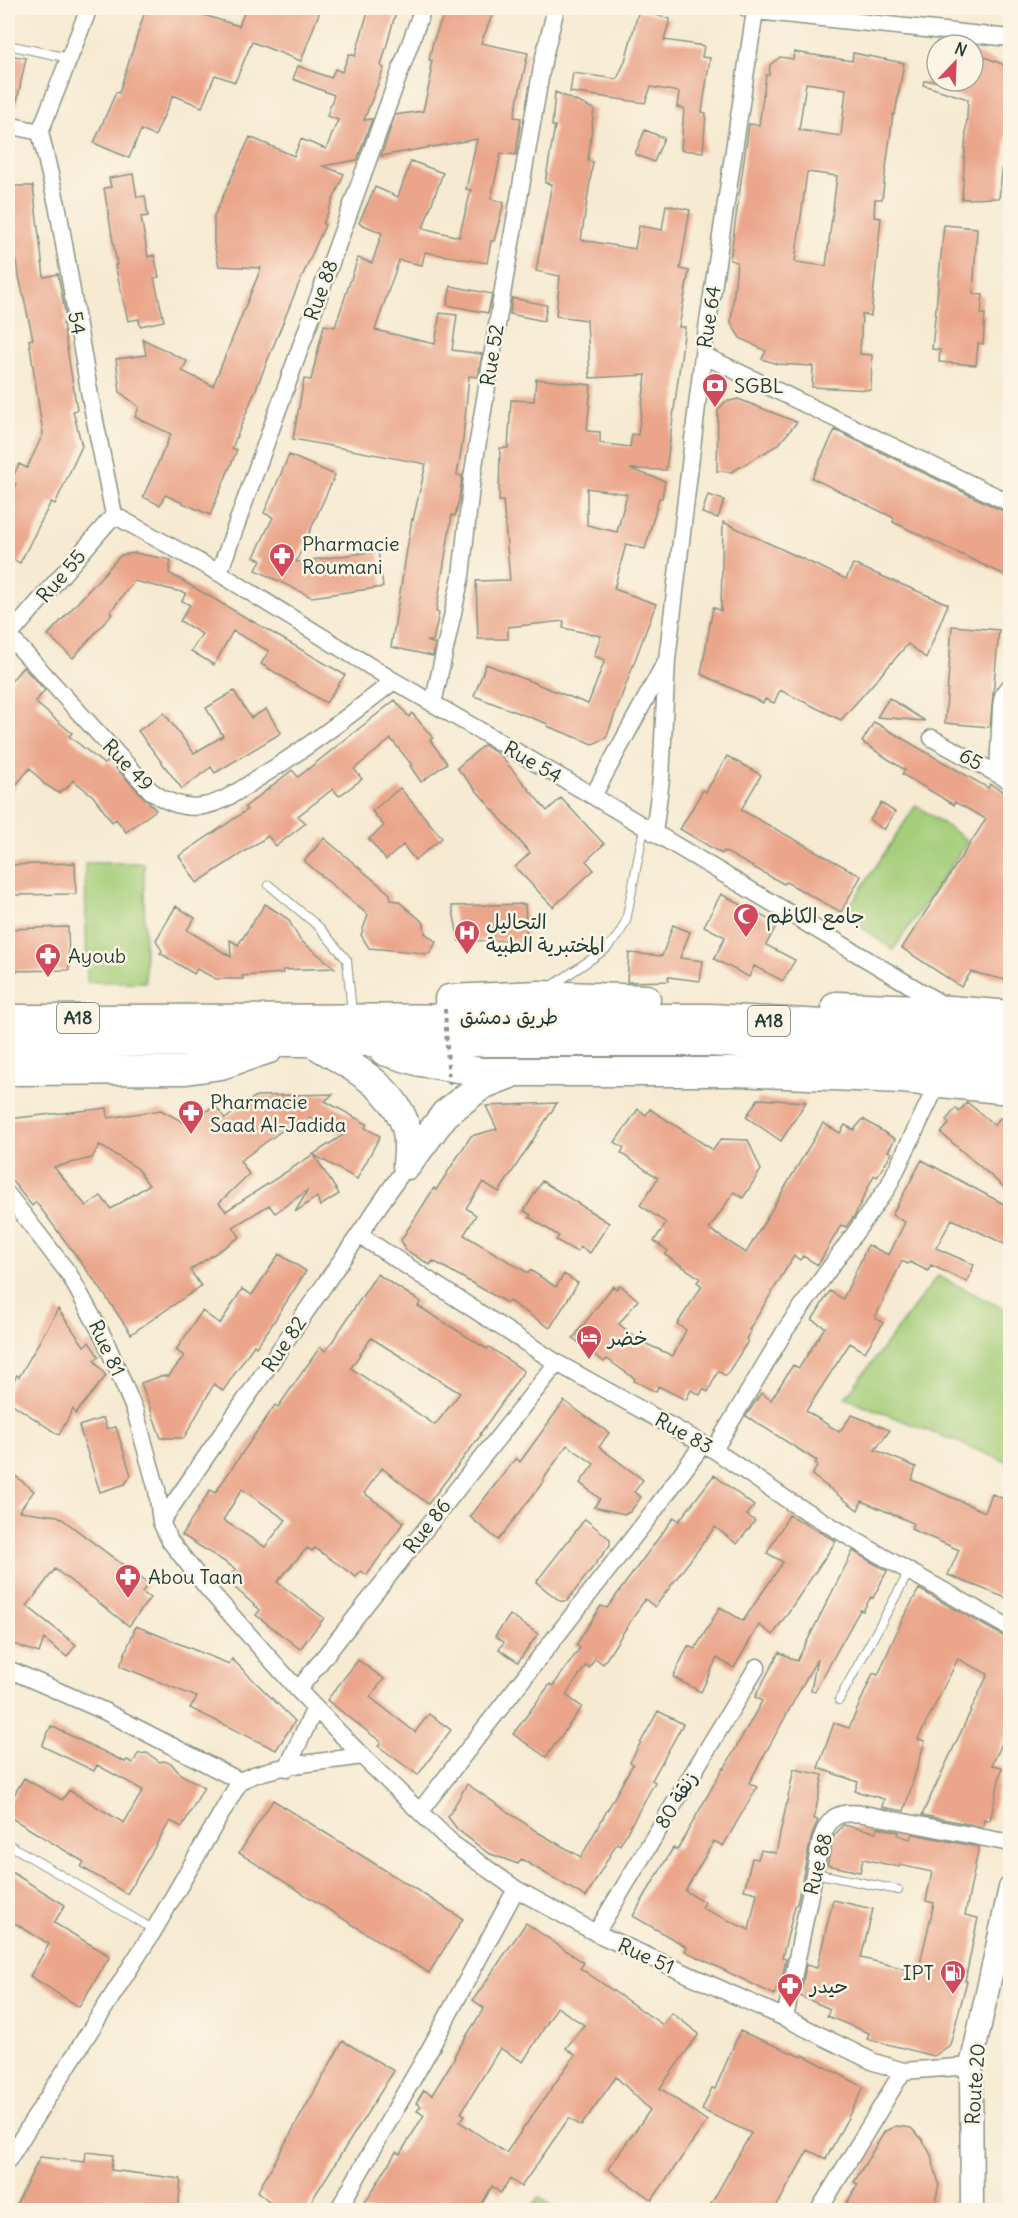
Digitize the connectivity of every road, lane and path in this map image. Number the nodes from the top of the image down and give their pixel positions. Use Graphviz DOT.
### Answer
graph roads {
  1 [pos="89,8"];
  2 [pos="423,8"];
  3 [pos="556,8"];
  4 [pos="751,9"];
  5 [pos="1011,38"];
  6 [pos="8,45"];
  7 [pos="69,58"];
  8 [pos="8,125"];
  9 [pos="40,132"];
  10 [pos="703,355"];
  11 [pos="1011,503"];
  12 [pos="114,515"];
  13 [pos="219,573"];
  14 [pos="8,637"];
  15 [pos="667,660"];
  16 [pos="394,681"];
  17 [pos="1011,687"];
  18 [pos="433,704"];
  19 [pos="932,738"];
  20 [pos="1004,778"];
  21 [pos="593,796"];
  22 [pos="649,831"];
  23 [pos="269,885"];
  24 [pos="8,1000"];
  25 [pos="445,1010"];
  26 [pos="951,1010"];
  27 [pos="1011,1015"];
  28 [pos="532,1018"];
  29 [pos="8,1019"];
  30 [pos="360,1026"];
  31 [pos="143,1030"];
  32 [pos="296,1034"];
  33 [pos="1011,1040"];
  34 [pos="8,1044"];
  35 [pos="1011,1064"];
  36 [pos="8,1071"];
  37 [pos="514,1072"];
  38 [pos="939,1081"];
  39 [pos="449,1084"];
  40 [pos="1011,1090"];
  41 [pos="407,1165"];
  42 [pos="8,1195"];
  43 [pos="358,1235"];
  44 [pos="557,1363"];
  45 [pos="709,1447"];
  46 [pos="161,1522"];
  47 [pos="909,1572"];
  48 [pos="1011,1628"];
  49 [pos="757,1667"];
  50 [pos="8,1669"];
  51 [pos="298,1690"];
  52 [pos="839,1700"];
  53 [pos="315,1708"];
  54 [pos="362,1756"];
  55 [pos="287,1768"];
  56 [pos="240,1781"];
  57 [pos="420,1811"];
  58 [pos="1011,1843"];
  59 [pos="8,1845"];
  60 [pos="814,1873"];
  61 [pos="1011,1888"];
  62 [pos="516,1889"];
  63 [pos="898,1890"];
  64 [pos="154,1930"];
  65 [pos="596,1933"];
  66 [pos="785,2018"];
  67 [pos="971,2066"];
  68 [pos="903,2071"];
  69 [pos="8,2160"];
  70 [pos="338,2211"];
  71 [pos="819,2211"];
  72 [pos="972,2211"];
  1 -- 7 [label="street"];
  2 -- 13 [label="street, Rue 88"];
  3 -- 18 [label="street, Rue 52"];
  4 -- 5 [label="street"];
  4 -- 10 [label="street, Rue 64"];
  6 -- 7 [label="lane"];
  7 -- 9 [label="street"];
  8 -- 9 [label="street"];
  9 -- 12 [label="street, 54"];
  10 -- 11 [label="street"];
  10 -- 15 [label="street, Rue 64"];
  12 -- 13 [label="street, Rue 54"];
  12 -- 14 [label="street, Rue 55"];
  13 -- 16 [label="street, Rue 54"];
  14 -- 16 [label="street, Rue 49"];
  15 -- 21 [label="street, Rue 64"];
  15 -- 22 [label="street, Rue 64"];
  16 -- 18 [label="street, Rue 54"];
  17 -- 20 [label="street"];
  18 -- 21 [label="street, Rue 54"];
  19 -- 20 [label="street, 65"];
  21 -- 22 [label="street, Rue 54"];
  22 -- 26 [label="street, Rue 54"];
  22 -- 28 [label="lane"];
  23 -- 30 [label="lane"];
  24 -- 32 [label="highway"];
  25 -- 39 [label="path, bridge"];
  26 -- 27 [label="highway"];
  26 -- 28 [label="highway"];
  28 -- 30 [label="highway, طريق دمشق / A18"];
  28 -- 30 [label="highway"];
  28 -- 33 [label="highway, طريق دمشق / A18"];
  28 -- 35 [label="highway, طريق دمشق / A18"];
  29 -- 31 [label="highway, طريق دمشق / A18"];
  30 -- 32 [label="highway, طريق دمشق / A18"];
  30 -- 37 [label="highway"];
  31 -- 32 [label="highway, طريق دمشق / A18"];
  31 -- 34 [label="highway, طريق دمشق / A18"];
  32 -- 36 [label="highway"];
  32 -- 41 [label="highway"];
  37 -- 38 [label="highway"];
  37 -- 41 [label="highway"];
  38 -- 40 [label="highway"];
  38 -- 45 [label="street"];
  41 -- 43 [label="street, Rue 82"];
  42 -- 46 [label="street, Rue 81"];
  43 -- 44 [label="street, Rue 83"];
  43 -- 46 [label="street, Rue 82"];
  44 -- 45 [label="street, Rue 83"];
  44 -- 51 [label="street, Rue 86"];
  45 -- 47 [label="street, Rue 83"];
  45 -- 57 [label="street"];
  46 -- 51 [label="street, Rue 51"];
  47 -- 48 [label="street, Rue 83"];
  47 -- 52 [label="lane"];
  49 -- 65 [label="street, زنقة 80"];
  50 -- 56 [label="street"];
  51 -- 53 [label="street, Rue 51"];
  53 -- 54 [label="street, Rue 51"];
  53 -- 55 [label="street"];
  54 -- 55 [label="street"];
  54 -- 57 [label="street, Rue 51"];
  55 -- 56 [label="street"];
  56 -- 64 [label="street"];
  57 -- 62 [label="street, Rue 51"];
  58 -- 60 [label="street, Rue 88"];
  59 -- 64 [label="lane"];
  60 -- 63 [label="lane"];
  60 -- 66 [label="street, Rue 88"];
  61 -- 67 [label="main road, Route 20"];
  62 -- 65 [label="street, Rue 51"];
  62 -- 70 [label="street"];
  64 -- 69 [label="street"];
  65 -- 66 [label="street, Rue 51"];
  66 -- 68 [label="street, Rue 51"];
  67 -- 68 [label="street, Rue 51"];
  67 -- 72 [label="main road, Route 20"];
  68 -- 71 [label="street"];
}
